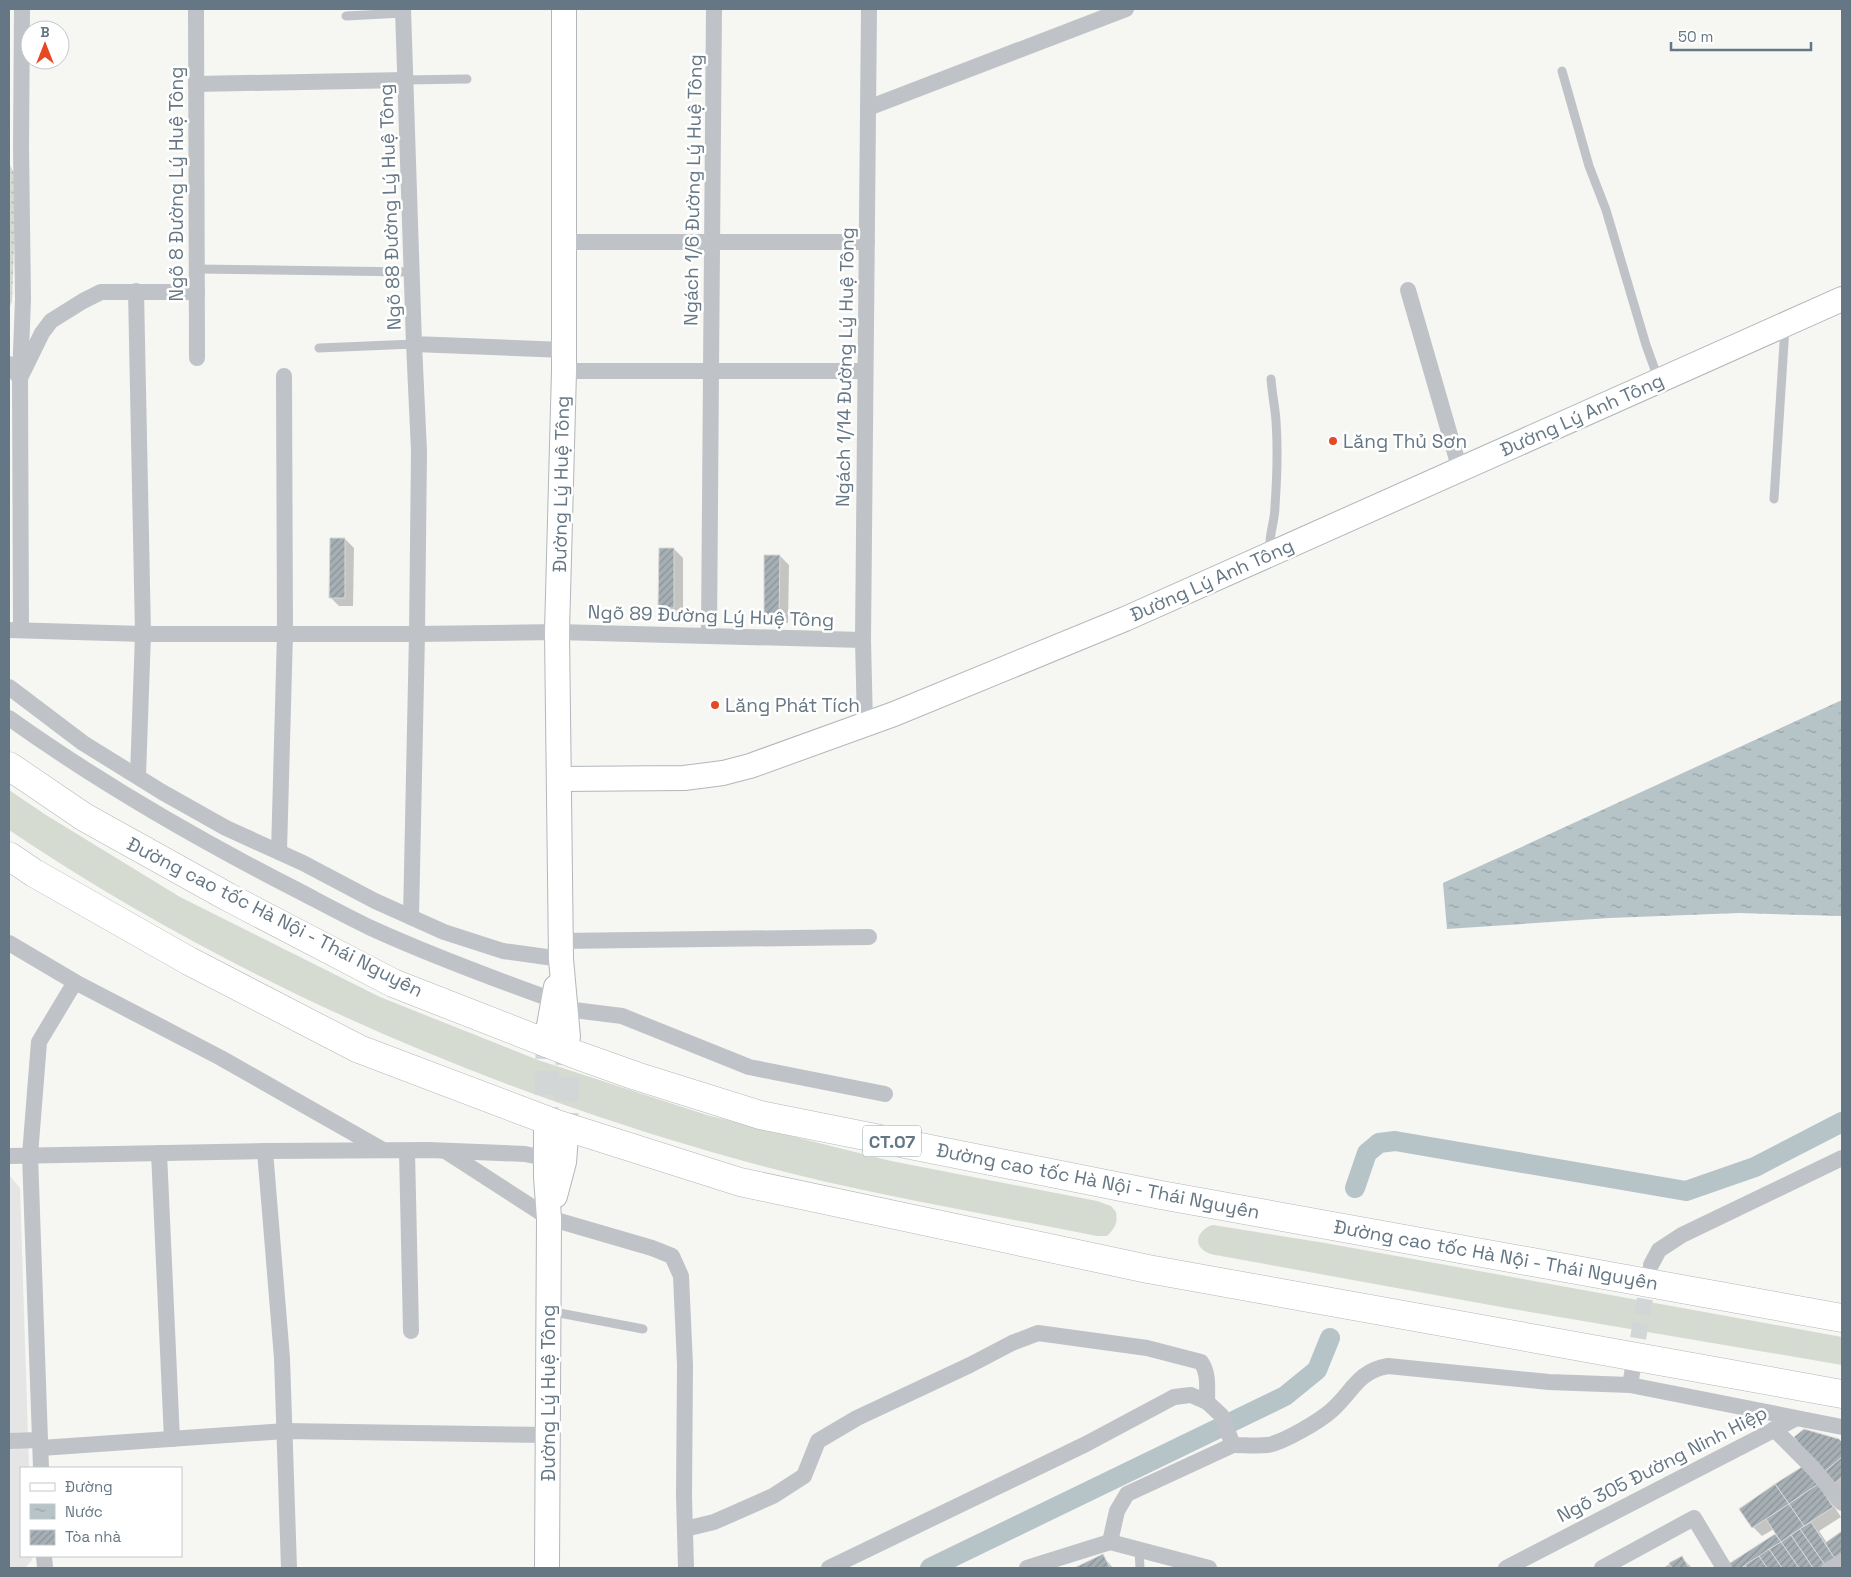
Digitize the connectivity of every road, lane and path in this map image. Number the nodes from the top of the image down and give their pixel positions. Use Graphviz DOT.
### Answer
graph roads {
  1 [pos="18,9"];
  2 [pos="196,9"];
  3 [pos="564,9"];
  4 [pos="714,9"];
  5 [pos="869,9"];
  6 [pos="1126,9"];
  7 [pos="403,11"];
  8 [pos="346,16"];
  9 [pos="1562,71"];
  10 [pos="467,79"];
  11 [pos="405,80"];
  12 [pos="196,84"];
  13 [pos="868,108"];
  14 [pos="15,147"];
  15 [pos="712,241"];
  16 [pos="565,242"];
  17 [pos="866,242"];
  18 [pos="197,269"];
  19 [pos="411,272"];
  20 [pos="1408,290"];
  21 [pos="136,291"];
  22 [pos="197,292"];
  23 [pos="23,299"];
  24 [pos="1842,300"];
  25 [pos="9,315"];
  26 [pos="1785,325"];
  27 [pos="414,344"];
  28 [pos="319,348"];
  29 [pos="197,358"];
  30 [pos="564,360"];
  31 [pos="9,364"];
  32 [pos="711,371"];
  33 [pos="865,371"];
  34 [pos="284,376"];
  35 [pos="20,378"];
  36 [pos="1270,378"];
  37 [pos="1659,381"];
  38 [pos="1460,470"];
  39 [pos="1774,498"];
  40 [pos="1270,554"];
  41 [pos="15,630"];
  42 [pos="558,632"];
  43 [pos="285,633"];
  44 [pos="143,634"];
  45 [pos="417,634"];
  46 [pos="709,635"];
  47 [pos="863,640"];
  48 [pos="9,687"];
  49 [pos="9,718"];
  50 [pos="865,725"];
  51 [pos="9,766"];
  52 [pos="138,776"];
  53 [pos="560,779"];
  54 [pos="279,852"];
  55 [pos="9,856"];
  56 [pos="411,917"];
  57 [pos="869,937"];
  58 [pos="9,943"];
  59 [pos="561,950"];
  60 [pos="75,982"];
  61 [pos="560,1004"];
  62 [pos="558,1034"];
  63 [pos="885,1094"];
  64 [pos="556,1134"];
  65 [pos="265,1151"];
  66 [pos="385,1151"];
  67 [pos="407,1151"];
  68 [pos="447,1152"];
  69 [pos="159,1153"];
  70 [pos="30,1155"];
  71 [pos="9,1156"];
  72 [pos="1842,1158"];
  73 [pos="555,1160"];
  74 [pos="549,1218"];
  75 [pos="1651,1264"];
  76 [pos="548,1311"];
  77 [pos="1842,1318"];
  78 [pos="642,1330"];
  79 [pos="412,1331"];
  80 [pos="1634,1362"];
  81 [pos="1630,1385"];
  82 [pos="1842,1394"];
  83 [pos="1207,1402"];
  84 [pos="1795,1418"];
  85 [pos="1842,1427"];
  86 [pos="1774,1429"];
  87 [pos="285,1431"];
  88 [pos="549,1435"];
  89 [pos="172,1439"];
  90 [pos="9,1441"];
  91 [pos="1231,1441"];
  92 [pos="40,1444"];
  93 [pos="41,1467"];
  94 [pos="1842,1503"];
  95 [pos="685,1529"];
  96 [pos="1110,1542"];
  97 [pos="1139,1550"];
  98 [pos="1842,1557"];
  99 [pos="289,1568"];
  100 [pos="547,1568"];
  101 [pos="686,1568"];
  102 [pos="829,1568"];
  103 [pos="1027,1568"];
  104 [pos="1140,1568"];
  105 [pos="1209,1568"];
  106 [pos="1506,1568"];
  107 [pos="1602,1568"];
  108 [pos="1724,1568"];
  109 [pos="1825,1568"];
  1 -- 14 [label="street"];
  2 -- 12 [label="street, Ngõ 8 Đường Lý Huệ Tông"];
  3 -- 16 [label="main road, Đường Lý Huệ Tông"];
  4 -- 15 [label="street, Ngách 1/6 Đường Lý Huệ Tông"];
  5 -- 13 [label="street, Ngách 1/14 Đường Lý Huệ Tông"];
  6 -- 13 [label="street"];
  7 -- 8 [label="lane"];
  7 -- 11 [label="street, Ngõ 88 Đường Lý Huệ Tông"];
  9 -- 37 [label="lane"];
  10 -- 11 [label="lane"];
  11 -- 12 [label="street"];
  11 -- 19 [label="street, Ngõ 88 Đường Lý Huệ Tông"];
  12 -- 18 [label="street, Ngõ 8 Đường Lý Huệ Tông"];
  13 -- 17 [label="street, Ngách 1/14 Đường Lý Huệ Tông"];
  14 -- 23 [label="street"];
  15 -- 16 [label="street"];
  15 -- 17 [label="street"];
  15 -- 32 [label="street, Ngách 1/6 Đường Lý Huệ Tông"];
  16 -- 30 [label="main road, Đường Lý Huệ Tông"];
  17 -- 33 [label="street, Ngách 1/14 Đường Lý Huệ Tông"];
  18 -- 19 [label="lane"];
  18 -- 22 [label="street, Ngõ 8 Đường Lý Huệ Tông"];
  19 -- 27 [label="street, Ngõ 88 Đường Lý Huệ Tông"];
  20 -- 38 [label="street"];
  21 -- 22 [label="street"];
  21 -- 35 [label="street"];
  21 -- 44 [label="street"];
  22 -- 29 [label="street, Ngõ 8 Đường Lý Huệ Tông"];
  23 -- 25 [label="street"];
  23 -- 35 [label="street"];
  24 -- 26 [label="main road, Đường Lý Anh Tông"];
  26 -- 37 [label="main road, Đường Lý Anh Tông"];
  26 -- 39 [label="lane"];
  27 -- 28 [label="lane"];
  27 -- 30 [label="street, Ngõ 88 Đường Lý Huệ Tông"];
  27 -- 45 [label="street"];
  30 -- 32 [label="street, Ngõ 88 Đường Lý Huệ Tông"];
  30 -- 42 [label="main road, Đường Lý Huệ Tông"];
  31 -- 35 [label="street"];
  32 -- 33 [label="street, Ngõ 88 Đường Lý Huệ Tông"];
  32 -- 46 [label="street, Ngách 1/6 Đường Lý Huệ Tông"];
  33 -- 47 [label="street, Ngách 1/14 Đường Lý Huệ Tông"];
  34 -- 43 [label="street"];
  35 -- 41 [label="street"];
  36 -- 40 [label="lane"];
  37 -- 38 [label="main road, Đường Lý Anh Tông"];
  38 -- 40 [label="main road, Đường Lý Anh Tông"];
  40 -- 50 [label="main road, Đường Lý Anh Tông"];
  41 -- 44 [label="street, Ngõ 89 Đường Lý Huệ Tông"];
  42 -- 45 [label="street, Ngõ 89 Đường Lý Huệ Tông"];
  42 -- 46 [label="street, Ngõ 89 Đường Lý Huệ Tông"];
  42 -- 53 [label="main road, Đường Lý Huệ Tông"];
  43 -- 44 [label="street, Ngõ 89 Đường Lý Huệ Tông"];
  43 -- 45 [label="street, Ngõ 89 Đường Lý Huệ Tông"];
  43 -- 54 [label="street"];
  44 -- 52 [label="street"];
  45 -- 56 [label="street"];
  46 -- 47 [label="street, Ngõ 89 Đường Lý Huệ Tông"];
  47 -- 50 [label="street, Ngách 1/14 Đường Lý Huệ Tông"];
  48 -- 52 [label="street"];
  49 -- 61 [label="street"];
  50 -- 53 [label="main road, Đường Lý Anh Tông"];
  51 -- 77 [label="highway, Đường cao tốc Hà Nội - Thái Nguyên / CT.07"];
  52 -- 54 [label="street"];
  53 -- 59 [label="main road, Đường Lý Huệ Tông"];
  54 -- 56 [label="street"];
  55 -- 82 [label="highway"];
  56 -- 59 [label="street"];
  57 -- 59 [label="street"];
  58 -- 60 [label="street"];
  59 -- 61 [label="main road, Đường Lý Huệ Tông"];
  60 -- 66 [label="street"];
  60 -- 70 [label="street"];
  61 -- 62 [label="main road, Đường Lý Huệ Tông"];
  61 -- 63 [label="street"];
  64 -- 73 [label="main road, Đường Lý Huệ Tông"];
  65 -- 66 [label="street"];
  65 -- 69 [label="street"];
  65 -- 87 [label="street"];
  66 -- 67 [label="street"];
  67 -- 68 [label="street"];
  67 -- 79 [label="street"];
  68 -- 73 [label="street"];
  68 -- 74 [label="street"];
  69 -- 70 [label="street"];
  69 -- 89 [label="street"];
  70 -- 71 [label="street"];
  70 -- 92 [label="street"];
  72 -- 75 [label="street"];
  73 -- 74 [label="main road, Đường Lý Huệ Tông"];
  74 -- 76 [label="main road, Đường Lý Huệ Tông"];
  74 -- 95 [label="street"];
  76 -- 78 [label="lane"];
  76 -- 88 [label="main road, Đường Lý Huệ Tông"];
  80 -- 81 [label="street"];
  81 -- 84 [label="street"];
  81 -- 91 [label="street"];
  83 -- 91 [label="street"];
  83 -- 95 [label="street"];
  83 -- 102 [label="street"];
  84 -- 85 [label="street, Ngõ 305 Đường Ninh Hiệp"];
  84 -- 86 [label="street, Ngõ 305 Đường Ninh Hiệp"];
  86 -- 94 [label="street"];
  86 -- 106 [label="street, Ngõ 305 Đường Ninh Hiệp"];
  87 -- 88 [label="street"];
  87 -- 89 [label="street"];
  87 -- 99 [label="street"];
  88 -- 100 [label="main road, Đường Lý Huệ Tông"];
  89 -- 92 [label="street"];
  90 -- 92 [label="street"];
  91 -- 96 [label="street"];
  92 -- 93 [label="street"];
  95 -- 101 [label="street"];
  96 -- 97 [label="street"];
  96 -- 103 [label="street"];
  97 -- 104 [label="lane"];
  97 -- 105 [label="street"];
  98 -- 109 [label="lane"];
  107 -- 108 [label="street"];
}
